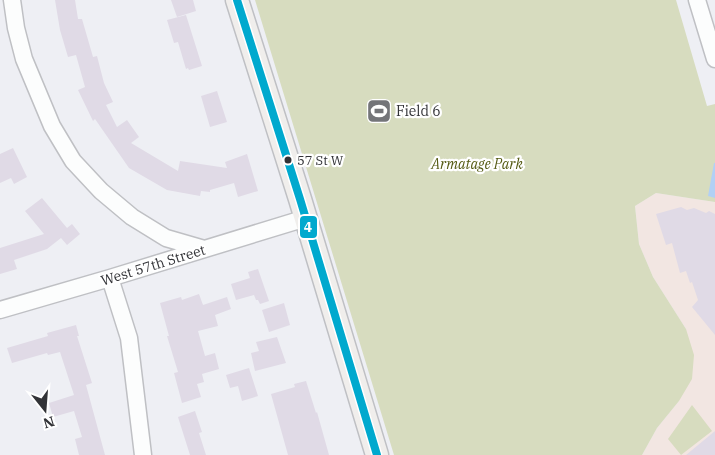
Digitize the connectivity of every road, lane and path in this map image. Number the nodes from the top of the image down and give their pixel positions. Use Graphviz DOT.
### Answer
graph roads {
  1 [pos="237,0"];
  2 [pos="697,0"];
  3 [pos="11,2"];
  4 [pos="715,59"];
  5 [pos="306,218"];
  6 [pos="204,249"];
  7 [pos="110,278"];
  8 [pos="0,310"];
  9 [pos="143,455"];
  10 [pos="376,455"];
  1 -- 5 [label="main road"];
  2 -- 4 [label="street"];
  3 -- 6 [label="street"];
  5 -- 6 [label="street, West 57th Street"];
  5 -- 10 [label="main road"];
  6 -- 7 [label="street, West 57th Street"];
  7 -- 8 [label="street, West 57th Street"];
  7 -- 9 [label="street"];
}
